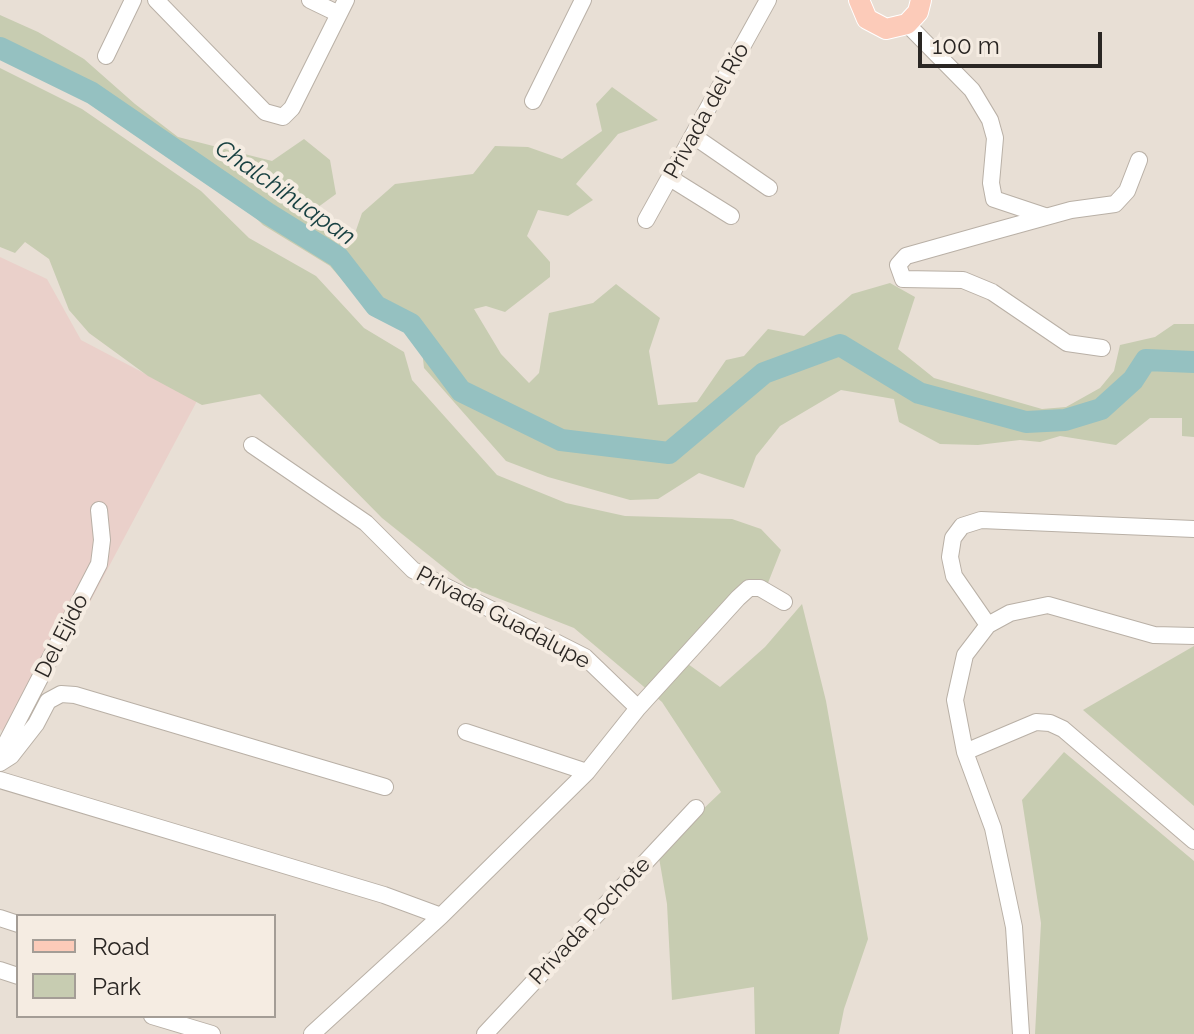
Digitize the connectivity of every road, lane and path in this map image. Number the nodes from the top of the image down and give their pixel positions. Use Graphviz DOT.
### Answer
graph roads {
  1 [pos="133,0"];
  2 [pos="156,0"];
  3 [pos="310,0"];
  4 [pos="583,0"];
  5 [pos="768,0"];
  6 [pos="859,0"];
  7 [pos="923,2"];
  8 [pos="343,7"];
  9 [pos="907,24"];
  10 [pos="106,56"];
  11 [pos="533,101"];
  12 [pos="695,137"];
  13 [pos="1139,160"];
  14 [pos="670,178"];
  15 [pos="769,188"];
  16 [pos="731,216"];
  17 [pos="1045,216"];
  18 [pos="646,220"];
  19 [pos="1102,348"];
  20 [pos="252,445"];
  21 [pos="99,510"];
  22 [pos="1194,529"];
  23 [pos="784,602"];
  24 [pos="988,625"];
  25 [pos="1194,636"];
  26 [pos="638,708"];
  27 [pos="466,732"];
  28 [pos="4,736"];
  29 [pos="965,752"];
  30 [pos="0,755"];
  31 [pos="0,763"];
  32 [pos="587,772"];
  33 [pos="0,780"];
  34 [pos="385,787"];
  35 [pos="696,808"];
  36 [pos="1194,841"];
  37 [pos="441,916"];
  38 [pos="159,1018"];
  39 [pos="212,1034"];
  40 [pos="312,1034"];
  41 [pos="485,1034"];
  42 [pos="1021,1034"];
  1 -- 10 [label="street"];
  2 -- 8 [label="street"];
  3 -- 8 [label="street"];
  4 -- 11 [label="street"];
  5 -- 12 [label="street, Privada del Río"];
  6 -- 9 [label="main road"];
  7 -- 9 [label="main road"];
  9 -- 17 [label="street"];
  12 -- 14 [label="street, Privada del Río"];
  12 -- 15 [label="street"];
  13 -- 17 [label="street"];
  14 -- 16 [label="street"];
  14 -- 18 [label="street, Privada del Río"];
  17 -- 19 [label="street"];
  20 -- 26 [label="street, Privada Guadalupe"];
  21 -- 28 [label="street, Del Ejido"];
  22 -- 24 [label="street"];
  23 -- 26 [label="street"];
  24 -- 25 [label="street"];
  24 -- 29 [label="street"];
  26 -- 32 [label="street"];
  27 -- 32 [label="street"];
  28 -- 30 [label="street, Del Ejido"];
  29 -- 36 [label="street"];
  29 -- 42 [label="street"];
  31 -- 34 [label="street"];
  32 -- 37 [label="street"];
  33 -- 37 [label="street"];
  35 -- 41 [label="street, Privada Pochote"];
  37 -- 40 [label="street"];
  38 -- 39 [label="street"];
}
